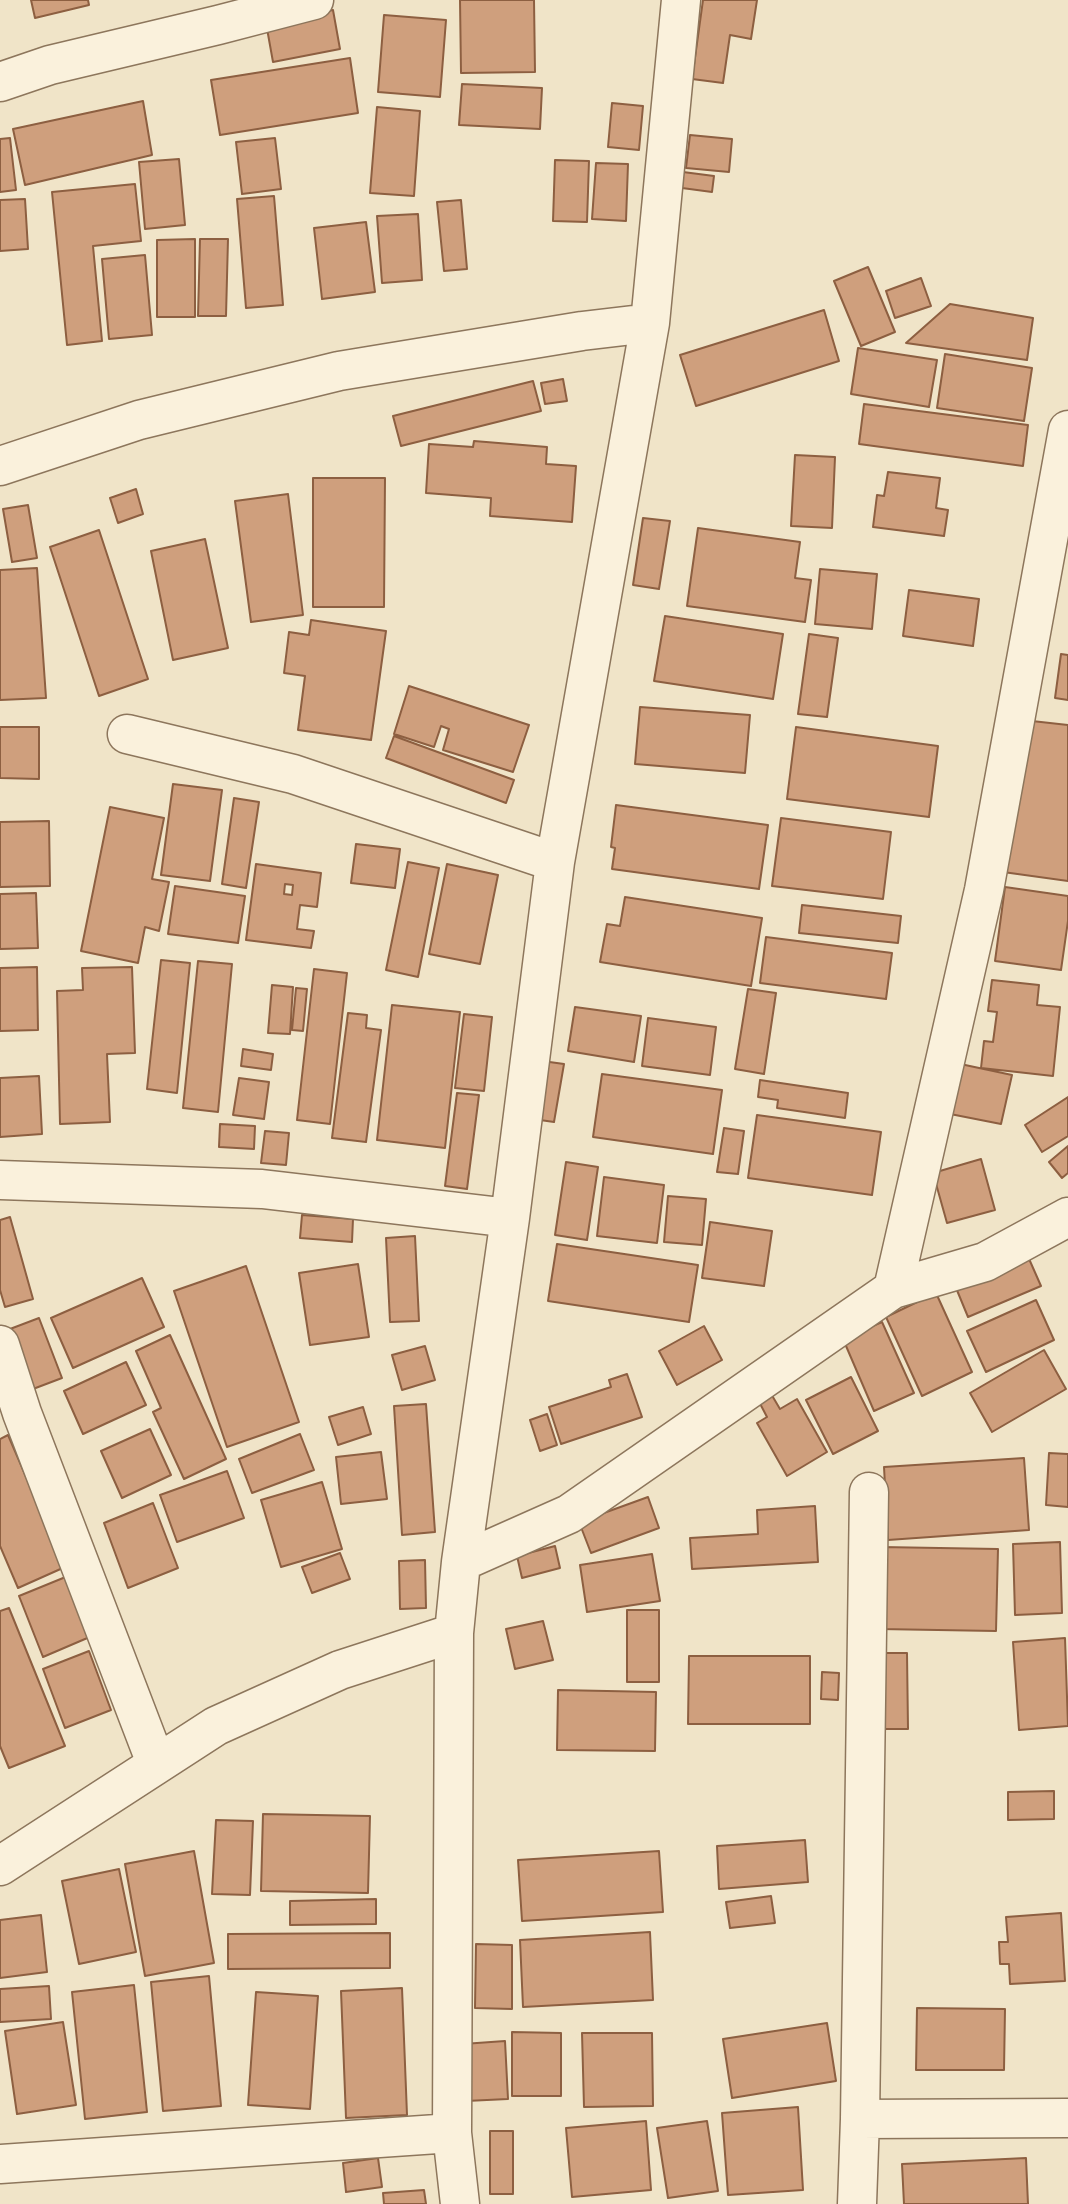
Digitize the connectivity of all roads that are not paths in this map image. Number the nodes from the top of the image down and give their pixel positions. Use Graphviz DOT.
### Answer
graph roads {
  1 [pos="314,0"];
  2 [pos="681,0"];
  3 [pos="0,82"];
  4 [pos="650,323"];
  5 [pos="1068,430"];
  6 [pos="0,466"];
  7 [pos="127,734"];
  8 [pos="555,862"];
  9 [pos="0,1180"];
  10 [pos="1068,1217"];
  11 [pos="510,1218"];
  12 [pos="893,1289"];
  13 [pos="0,1345"];
  14 [pos="11,1419"];
  15 [pos="869,1492"];
  16 [pos="461,1562"];
  17 [pos="454,1633"];
  18 [pos="156,1763"];
  19 [pos="0,1866"];
  20 [pos="1068,2118"];
  21 [pos="860,2119"];
  22 [pos="452,2133"];
  23 [pos="0,2164"];
  24 [pos="460,2204"];
  25 [pos="857,2204"];
  1 -- 3 [label="street"];
  2 -- 4 [label="street"];
  4 -- 6 [label="street"];
  4 -- 8 [label="street"];
  5 -- 12 [label="street"];
  7 -- 8 [label="street"];
  8 -- 11 [label="street"];
  9 -- 11 [label="street"];
  10 -- 12 [label="street"];
  11 -- 16 [label="street"];
  12 -- 16 [label="street"];
  13 -- 14 [label="street"];
  14 -- 18 [label="street"];
  15 -- 21 [label="street"];
  16 -- 17 [label="street"];
  17 -- 18 [label="street"];
  17 -- 22 [label="street"];
  18 -- 19 [label="street"];
  20 -- 21 [label="street"];
  21 -- 25 [label="street"];
  22 -- 23 [label="street"];
  22 -- 24 [label="street"];
}
